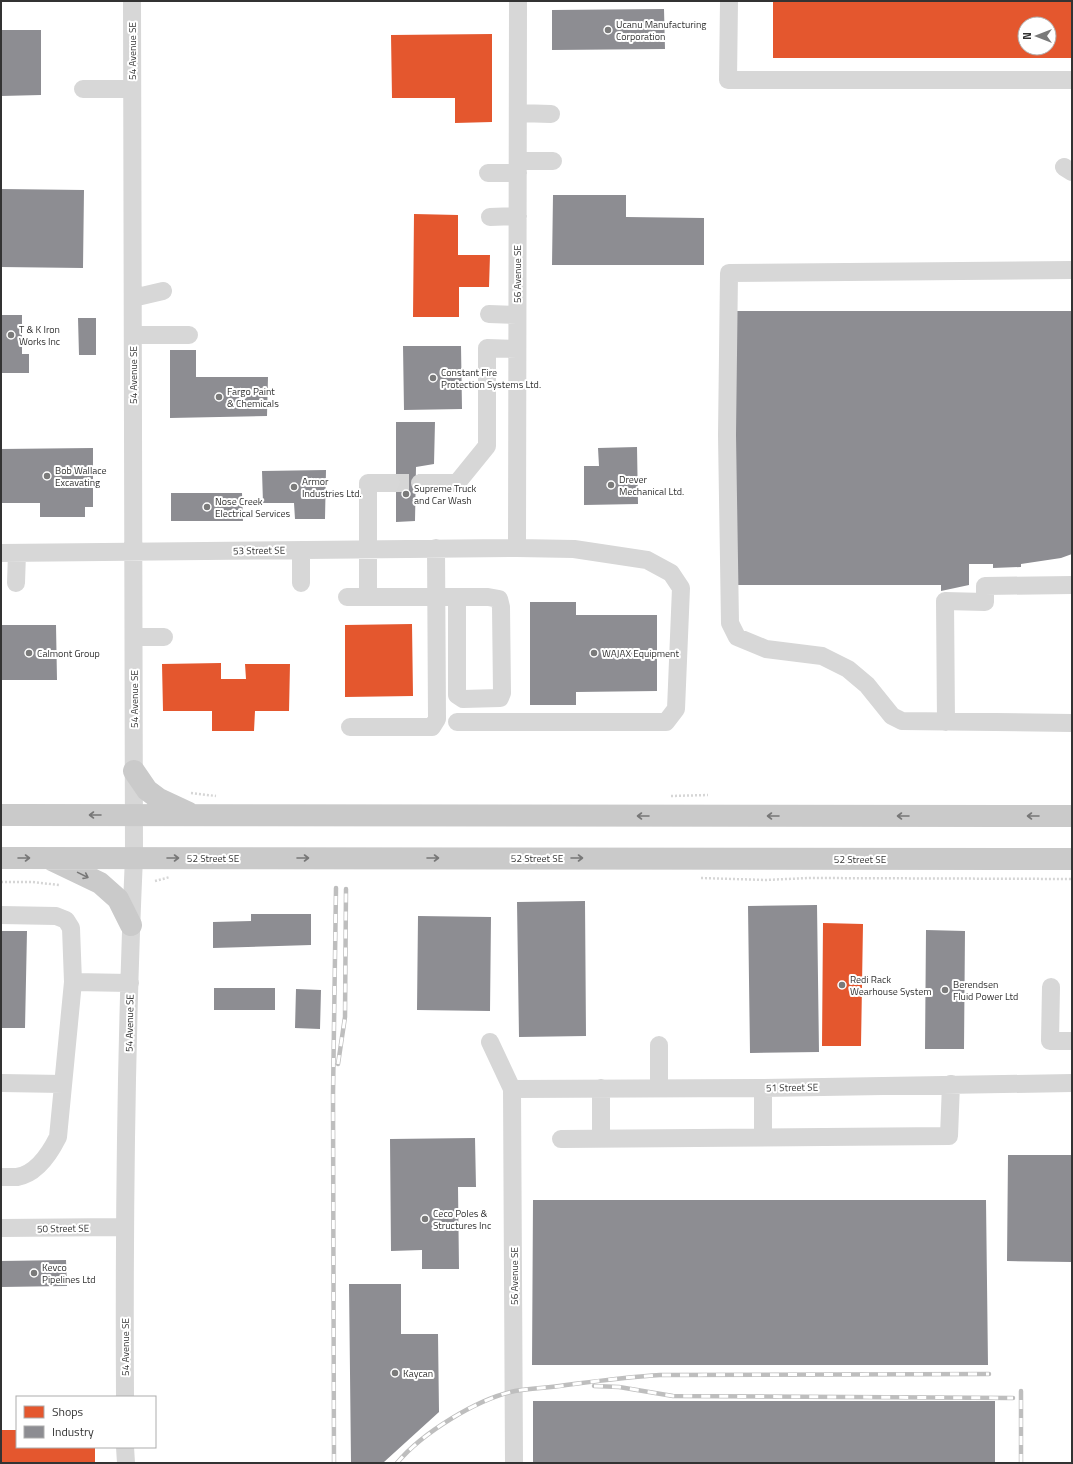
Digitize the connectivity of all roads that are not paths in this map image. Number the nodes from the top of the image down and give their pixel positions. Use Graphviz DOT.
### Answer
graph roads {
  1 [pos="132,1"];
  2 [pos="518,1"];
  3 [pos="729,1"];
  4 [pos="1072,80"];
  5 [pos="83,89"];
  6 [pos="132,89"];
  7 [pos="518,113"];
  8 [pos="551,114"];
  9 [pos="553,161"];
  10 [pos="518,167"];
  11 [pos="488,173"];
  12 [pos="518,216"];
  13 [pos="490,217"];
  14 [pos="1072,270"];
  15 [pos="163,291"];
  16 [pos="133,298"];
  17 [pos="489,314"];
  18 [pos="517,315"];
  19 [pos="133,335"];
  20 [pos="189,335"];
  21 [pos="517,349"];
  22 [pos="487,446"];
  23 [pos="517,446"];
  24 [pos="391,483"];
  25 [pos="420,483"];
  26 [pos="436,548"];
  27 [pos="517,548"];
  28 [pos="368,549"];
  29 [pos="301,550"];
  30 [pos="133,551"];
  31 [pos="9,553"];
  32 [pos="16,583"];
  33 [pos="302,583"];
  34 [pos="1072,585"];
  35 [pos="347,597"];
  36 [pos="368,597"];
  37 [pos="436,597"];
  38 [pos="457,597"];
  39 [pos="134,637"];
  40 [pos="164,637"];
  41 [pos="457,722"];
  42 [pos="946,722"];
  43 [pos="1072,723"];
  44 [pos="350,727"];
  45 [pos="134,771"];
  46 [pos="1,815"];
  47 [pos="134,816"];
  48 [pos="196,816"];
  49 [pos="1072,816"];
  50 [pos="1,858"];
  51 [pos="48,858"];
  52 [pos="134,858"];
  53 [pos="1072,859"];
  54 [pos="1,915"];
  55 [pos="131,924"];
  56 [pos="73,982"];
  57 [pos="130,983"];
  58 [pos="1051,987"];
  59 [pos="1072,1041"];
  60 [pos="490,1042"];
  61 [pos="659,1045"];
  62 [pos="1,1083"];
  63 [pos="1072,1083"];
  64 [pos="63,1084"];
  65 [pos="951,1084"];
  66 [pos="601,1088"];
  67 [pos="659,1088"];
  68 [pos="763,1088"];
  69 [pos="512,1089"];
  70 [pos="763,1137"];
  71 [pos="561,1139"];
  72 [pos="601,1139"];
  73 [pos="1,1177"];
  74 [pos="124,1227"];
  75 [pos="1,1228"];
  76 [pos="125,1396"];
  77 [pos="126,1448"];
  78 [pos="126,1463"];
  79 [pos="514,1463"];
  1 -- 6 [label="street, 54 Avenue SE"];
  2 -- 7 [label="street, 56 Avenue SE"];
  3 -- 4 [label="street"];
  5 -- 6 [label="street"];
  6 -- 16 [label="street, 54 Avenue SE"];
  7 -- 8 [label="street"];
  7 -- 10 [label="street, 56 Avenue SE"];
  9 -- 10 [label="street"];
  10 -- 11 [label="street"];
  10 -- 12 [label="street, 56 Avenue SE"];
  12 -- 13 [label="street"];
  12 -- 18 [label="street, 56 Avenue SE"];
  14 -- 42 [label="street"];
  15 -- 16 [label="street"];
  16 -- 19 [label="street, 54 Avenue SE"];
  17 -- 18 [label="street"];
  18 -- 21 [label="street, 56 Avenue SE"];
  19 -- 20 [label="street"];
  19 -- 30 [label="street, 54 Avenue SE"];
  21 -- 22 [label="street"];
  21 -- 23 [label="street, 56 Avenue SE"];
  22 -- 23 [label="street"];
  22 -- 25 [label="street"];
  23 -- 27 [label="street, 56 Avenue SE"];
  24 -- 28 [label="street"];
  26 -- 27 [label="street, 53 Street SE"];
  26 -- 28 [label="street, 53 Street SE"];
  26 -- 37 [label="street"];
  27 -- 41 [label="street, 53 Street SE"];
  28 -- 29 [label="street, 53 Street SE"];
  28 -- 36 [label="street"];
  29 -- 30 [label="street, 53 Street SE"];
  29 -- 33 [label="street"];
  30 -- 31 [label="street, 53 Street SE"];
  30 -- 39 [label="street, 54 Avenue SE"];
  31 -- 32 [label="street"];
  34 -- 42 [label="street"];
  35 -- 36 [label="street"];
  36 -- 37 [label="street"];
  37 -- 38 [label="street"];
  37 -- 44 [label="street"];
  38 -- 38 [label="street"];
  39 -- 40 [label="street"];
  39 -- 45 [label="street, 54 Avenue SE"];
  42 -- 43 [label="street"];
  45 -- 47 [label="street, 54 Avenue SE"];
  45 -- 48 [label="main road"];
  47 -- 46 [label="main road, one-way"];
  47 -- 48 [label="main road"];
  47 -- 52 [label="street, 54 Avenue SE"];
  49 -- 48 [label="main road, one-way"];
  50 -- 51 [label="main road, 52 Street SE, one-way"];
  51 -- 52 [label="main road, 52 Street SE"];
  51 -- 55 [label="main road, one-way"];
  52 -- 53 [label="main road, 52 Street SE, one-way"];
  52 -- 55 [label="street, 54 Avenue SE"];
  54 -- 56 [label="street"];
  55 -- 57 [label="street, 54 Avenue SE"];
  56 -- 57 [label="street"];
  56 -- 64 [label="street"];
  57 -- 74 [label="street, 54 Avenue SE"];
  58 -- 59 [label="street"];
  60 -- 69 [label="street"];
  61 -- 67 [label="street"];
  62 -- 64 [label="street"];
  63 -- 65 [label="street, 51 Street SE"];
  64 -- 73 [label="street"];
  65 -- 68 [label="street, 51 Street SE"];
  65 -- 70 [label="street"];
  66 -- 67 [label="street, 51 Street SE"];
  66 -- 69 [label="street, 51 Street SE"];
  66 -- 72 [label="street"];
  67 -- 68 [label="street, 51 Street SE"];
  68 -- 70 [label="street"];
  69 -- 79 [label="street, 56 Avenue SE"];
  70 -- 72 [label="street"];
  71 -- 72 [label="street"];
  74 -- 75 [label="street, 50 Street SE"];
  74 -- 76 [label="street, 54 Avenue SE"];
  77 -- 78 [label="street"];
}
